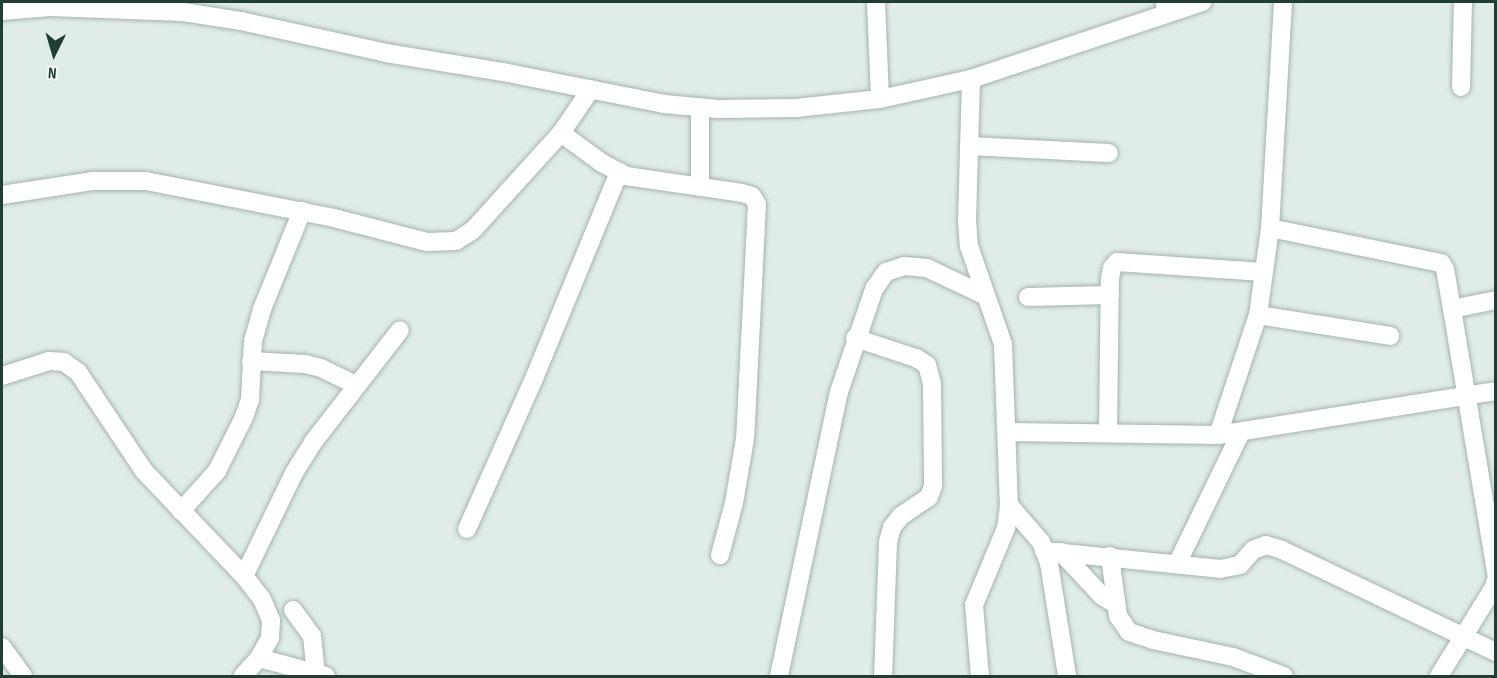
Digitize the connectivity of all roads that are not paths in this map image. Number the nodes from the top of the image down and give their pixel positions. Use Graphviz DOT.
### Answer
graph roads {
  1 [pos="876,2"];
  2 [pos="1203,2"];
  3 [pos="1283,2"];
  4 [pos="1463,2"];
  5 [pos="1166,8"];
  6 [pos="2,11"];
  7 [pos="971,79"];
  8 [pos="1461,87"];
  9 [pos="591,90"];
  10 [pos="880,99"];
  11 [pos="700,107"];
  12 [pos="561,133"];
  13 [pos="969,146"];
  14 [pos="1108,153"];
  15 [pos="619,172"];
  16 [pos="700,188"];
  17 [pos="2,195"];
  18 [pos="302,211"];
  19 [pos="1269,228"];
  20 [pos="1264,272"];
  21 [pos="1110,295"];
  22 [pos="986,296"];
  23 [pos="1028,297"];
  24 [pos="1496,300"];
  25 [pos="1452,309"];
  26 [pos="1258,315"];
  27 [pos="400,330"];
  28 [pos="1390,336"];
  29 [pos="855,338"];
  30 [pos="251,362"];
  31 [pos="2,376"];
  32 [pos="356,385"];
  33 [pos="1496,391"];
  34 [pos="1466,395"];
  35 [pos="1007,432"];
  36 [pos="1108,432"];
  37 [pos="1241,432"];
  38 [pos="1218,435"];
  39 [pos="1489,488"];
  40 [pos="1009,505"];
  41 [pos="181,511"];
  42 [pos="1006,528"];
  43 [pos="467,529"];
  44 [pos="1049,549"];
  45 [pos="720,555"];
  46 [pos="1110,556"];
  47 [pos="1177,564"];
  48 [pos="1496,573"];
  49 [pos="244,576"];
  50 [pos="1496,580"];
  51 [pos="1117,605"];
  52 [pos="293,610"];
  53 [pos="1462,635"];
  54 [pos="2,647"];
  55 [pos="1496,652"];
  56 [pos="259,658"];
  57 [pos="321,675"];
  58 [pos="23,676"];
  59 [pos="243,676"];
  60 [pos="779,676"];
  61 [pos="884,676"];
  62 [pos="980,676"];
  63 [pos="1067,676"];
  64 [pos="1284,676"];
  65 [pos="1439,676"];
  1 -- 10 [label="street"];
  2 -- 5 [label="street"];
  3 -- 19 [label="street"];
  4 -- 8 [label="street"];
  5 -- 7 [label="street"];
  6 -- 9 [label="street"];
  7 -- 10 [label="street"];
  7 -- 13 [label="street"];
  9 -- 11 [label="street"];
  9 -- 12 [label="street"];
  10 -- 11 [label="street"];
  11 -- 16 [label="street"];
  12 -- 15 [label="street"];
  12 -- 18 [label="street"];
  13 -- 14 [label="street"];
  13 -- 22 [label="street"];
  15 -- 16 [label="street"];
  15 -- 43 [label="street"];
  16 -- 45 [label="street"];
  17 -- 18 [label="street"];
  18 -- 30 [label="street"];
  19 -- 20 [label="street"];
  19 -- 25 [label="street"];
  20 -- 21 [label="street"];
  20 -- 26 [label="street"];
  21 -- 23 [label="street"];
  21 -- 36 [label="street"];
  22 -- 29 [label="street"];
  22 -- 35 [label="street"];
  24 -- 25 [label="street"];
  25 -- 34 [label="street"];
  26 -- 28 [label="street"];
  26 -- 38 [label="street"];
  27 -- 32 [label="street"];
  29 -- 60 [label="street"];
  29 -- 61 [label="street"];
  30 -- 32 [label="street"];
  30 -- 41 [label="street"];
  31 -- 41 [label="street"];
  32 -- 49 [label="street"];
  33 -- 34 [label="street"];
  34 -- 37 [label="street"];
  34 -- 39 [label="street"];
  35 -- 36 [label="street"];
  35 -- 40 [label="street"];
  36 -- 38 [label="street"];
  37 -- 38 [label="street"];
  37 -- 47 [label="street"];
  39 -- 48 [label="street"];
  40 -- 42 [label="street"];
  40 -- 44 [label="street"];
  41 -- 49 [label="street"];
  42 -- 44 [label="street"];
  42 -- 62 [label="street"];
  44 -- 46 [label="street"];
  44 -- 51 [label="street"];
  44 -- 63 [label="street"];
  46 -- 47 [label="street"];
  46 -- 51 [label="street"];
  47 -- 53 [label="street"];
  49 -- 56 [label="street"];
  50 -- 53 [label="street"];
  51 -- 64 [label="street"];
  52 -- 57 [label="street"];
  53 -- 55 [label="street"];
  53 -- 65 [label="street"];
  54 -- 58 [label="street"];
  56 -- 57 [label="street"];
  56 -- 59 [label="street"];
}
